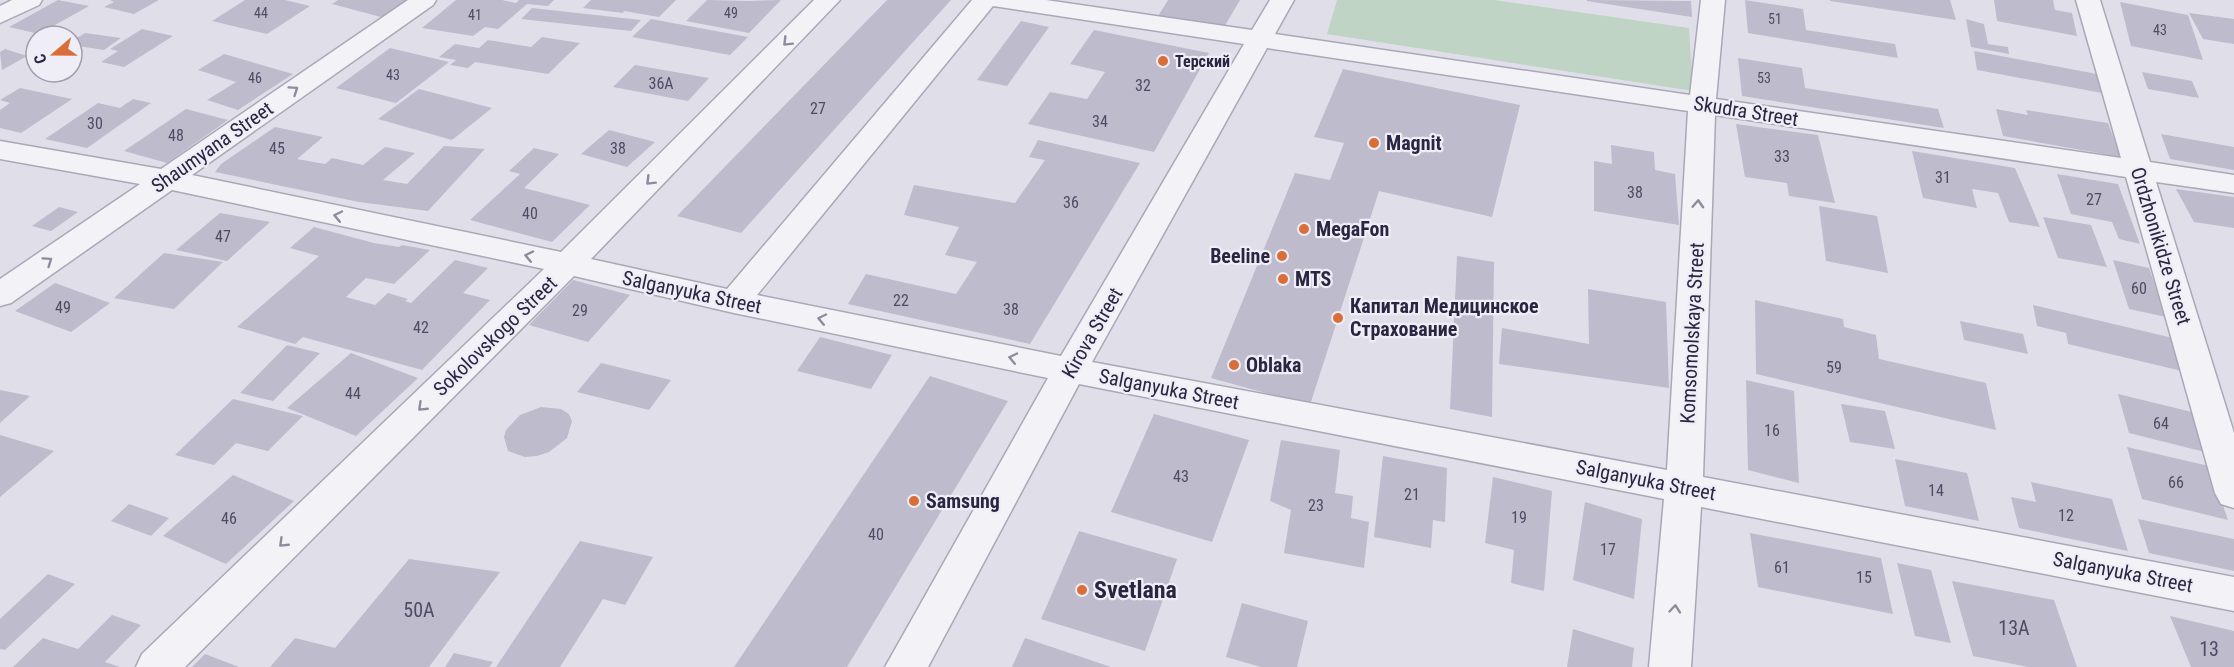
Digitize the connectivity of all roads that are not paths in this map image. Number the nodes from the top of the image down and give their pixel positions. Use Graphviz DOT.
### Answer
graph roads {
  1 [pos="30,0"];
  2 [pos="424,0"];
  3 [pos="828,0"];
  4 [pos="985,0"];
  5 [pos="996,0"];
  6 [pos="1282,0"];
  7 [pos="1713,0"];
  8 [pos="2088,0"];
  9 [pos="0,16"];
  10 [pos="1258,41"];
  11 [pos="1702,105"];
  12 [pos="0,150"];
  13 [pos="2139,171"];
  14 [pos="165,179"];
  15 [pos="2234,184"];
  16 [pos="568,264"];
  17 [pos="0,295"];
  18 [pos="734,302"];
  19 [pos="1070,370"];
  20 [pos="1684,487"];
  21 [pos="2234,493"];
  22 [pos="2234,594"];
  23 [pos="157,667"];
  24 [pos="906,667"];
  25 [pos="1670,667"];
  1 -- 9 [label="street"];
  14 -- 2 [label="street, Shaumyana Street, one-way"];
  3 -- 16 [label="street, Sokolovskogo Street, one-way"];
  4 -- 18 [label="street"];
  5 -- 10 [label="street, Skudra Street"];
  6 -- 10 [label="street, Kirova Street"];
  7 -- 11 [label="street, Komsomolskaya Street"];
  8 -- 13 [label="street, Ordzhonikidze Street"];
  10 -- 11 [label="street, Skudra Street"];
  10 -- 19 [label="street, Kirova Street"];
  11 -- 13 [label="street, Skudra Street"];
  20 -- 11 [label="street, Komsomolskaya Street, one-way"];
  12 -- 14 [label="street, Salganyuka Street"];
  13 -- 15 [label="street, Skudra Street"];
  13 -- 21 [label="street, Ordzhonikidze Street"];
  16 -- 14 [label="street, Salganyuka Street, one-way"];
  17 -- 14 [label="street, Shaumyana Street, one-way"];
  16 -- 18 [label="street, Salganyuka Street"];
  16 -- 23 [label="street, Sokolovskogo Street, one-way"];
  19 -- 18 [label="street, Salganyuka Street, one-way"];
  19 -- 20 [label="street, Salganyuka Street"];
  19 -- 24 [label="street, Kirova Street"];
  20 -- 22 [label="street, Salganyuka Street"];
  25 -- 20 [label="street, Komsomolskaya Street, one-way"];
}
